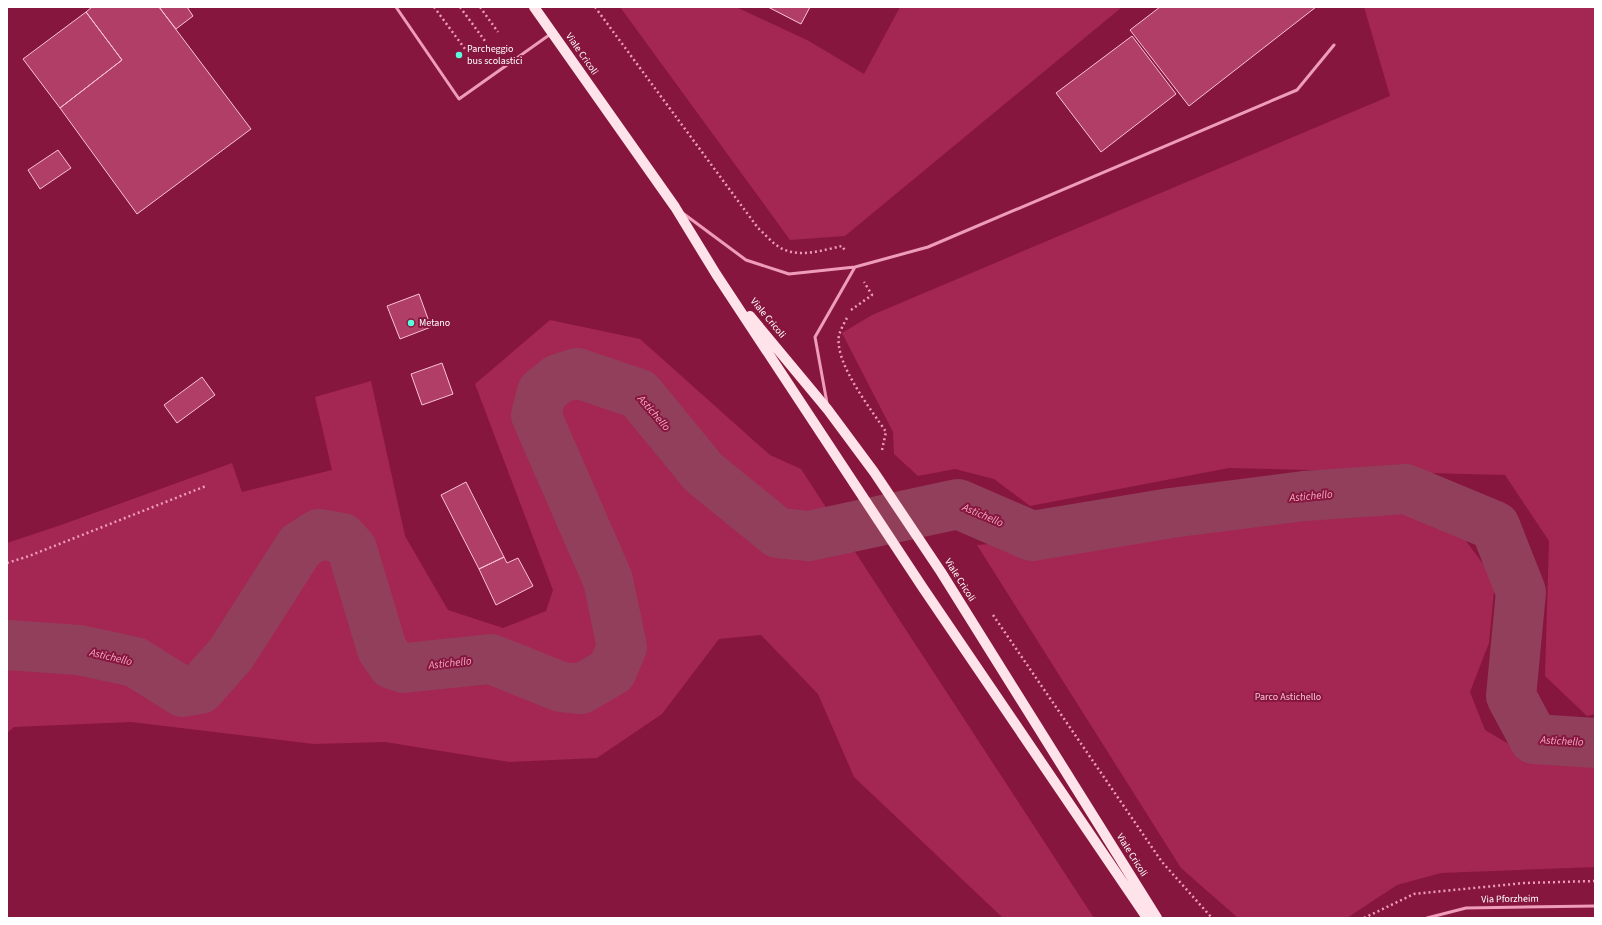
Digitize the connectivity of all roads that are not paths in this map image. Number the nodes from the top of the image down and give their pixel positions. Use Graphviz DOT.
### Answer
graph roads {
  1 [pos="396,7"];
  2 [pos="534,7"];
  3 [pos="552,33"];
  4 [pos="1334,45"];
  5 [pos="675,207"];
  6 [pos="855,267"];
  7 [pos="716,274"];
  8 [pos="828,410"];
  9 [pos="1595,906"];
  10 [pos="1147,918"];
  11 [pos="1157,918"];
  12 [pos="1427,918"];
  1 -- 3 [label="lane"];
  2 -- 3 [label="main road, Viale Cricoli"];
  3 -- 5 [label="main road, Viale Cricoli"];
  4 -- 6 [label="lane"];
  5 -- 6 [label="lane"];
  5 -- 7 [label="main road, Viale Cricoli"];
  6 -- 8 [label="lane"];
  7 -- 8 [label="main road, Viale Cricoli"];
  7 -- 10 [label="main road, Viale Cricoli"];
  8 -- 11 [label="main road, Viale Cricoli"];
  9 -- 12 [label="lane, Via Pforzheim"];
}
